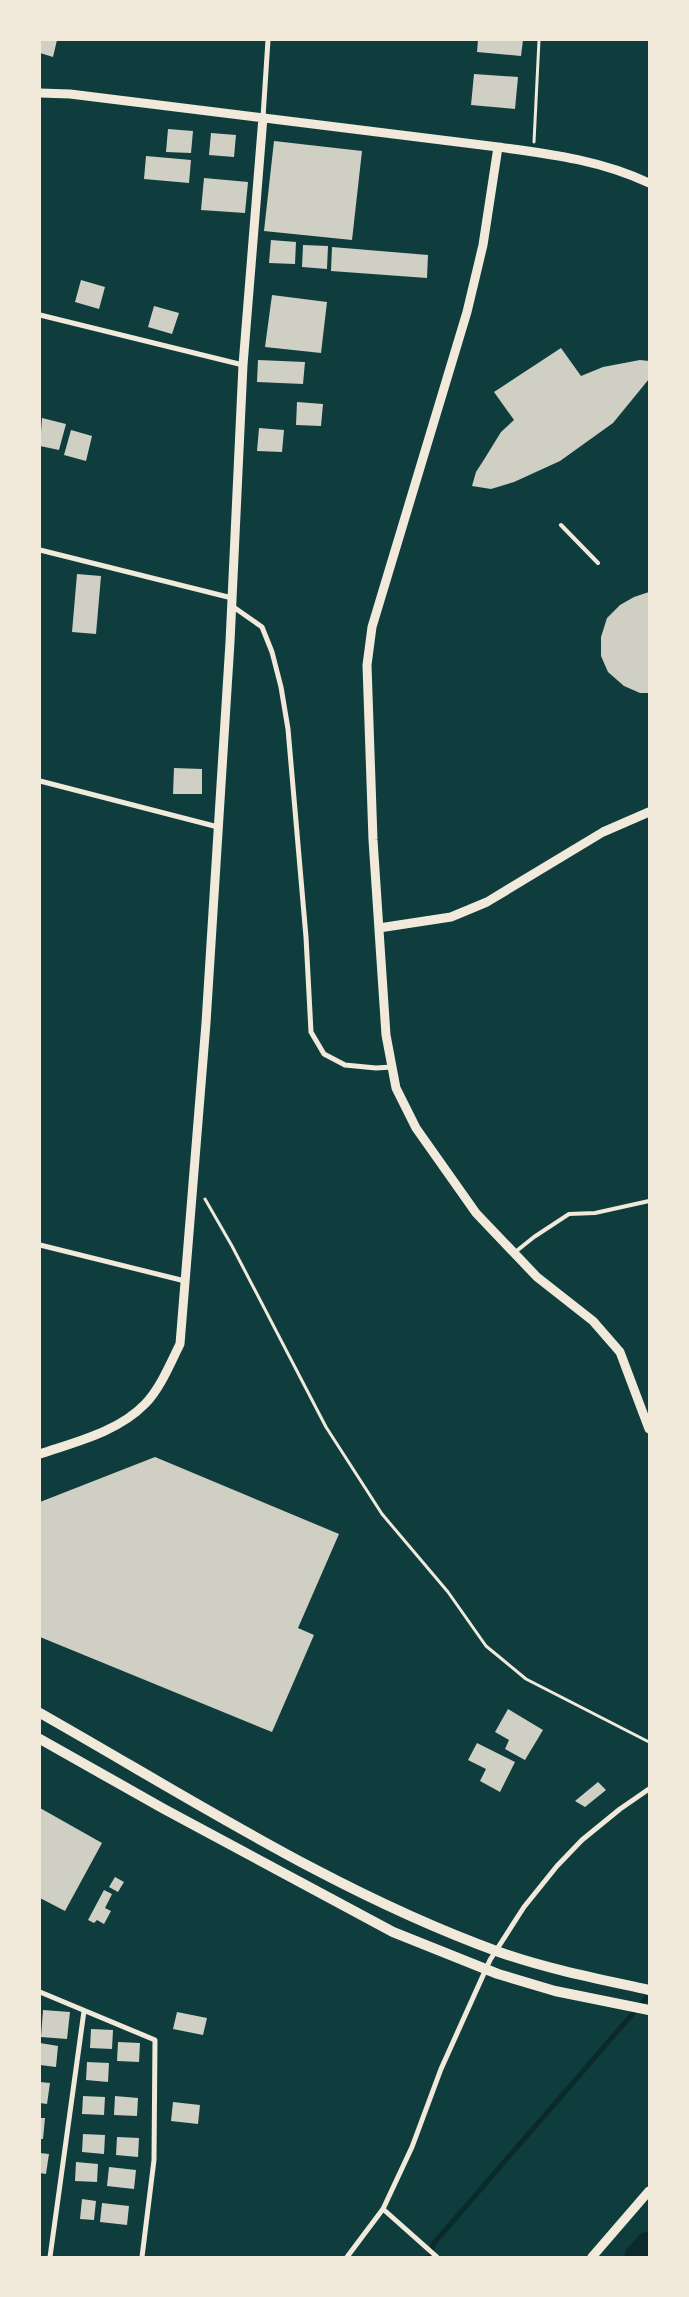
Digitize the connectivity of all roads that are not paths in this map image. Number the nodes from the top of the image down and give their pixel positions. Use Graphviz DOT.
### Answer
graph roads {
  1 [pos="268,40"];
  2 [pos="40,93"];
  3 [pos="263,118"];
  4 [pos="498,147"];
  5 [pos="649,183"];
  6 [pos="40,315"];
  7 [pos="243,365"];
  8 [pos="561,525"];
  9 [pos="40,550"];
  10 [pos="598,563"];
  11 [pos="232,602"];
  12 [pos="40,781"];
  13 [pos="649,812"];
  14 [pos="218,827"];
  15 [pos="379,928"];
  16 [pos="392,1067"];
  17 [pos="649,1201"];
  18 [pos="40,1245"];
  19 [pos="514,1253"];
  20 [pos="185,1281"];
  21 [pos="649,1429"];
  22 [pos="40,1454"];
  23 [pos="40,1713"];
  24 [pos="40,1739"];
  25 [pos="649,1789"];
  26 [pos="649,1990"];
  27 [pos="40,1992"];
  28 [pos="649,2010"];
  29 [pos="84,2011"];
  30 [pos="649,2191"];
  31 [pos="383,2209"];
  32 [pos="50,2257"];
  33 [pos="142,2257"];
  34 [pos="347,2257"];
  35 [pos="436,2257"];
  36 [pos="592,2257"];
  1 -- 3 [label="street"];
  2 -- 3 [label="street"];
  3 -- 4 [label="street"];
  3 -- 7 [label="street"];
  4 -- 5 [label="street"];
  4 -- 15 [label="street"];
  6 -- 7 [label="street"];
  7 -- 11 [label="street"];
  8 -- 10 [label="lane"];
  9 -- 11 [label="street"];
  11 -- 14 [label="street"];
  11 -- 16 [label="street"];
  12 -- 14 [label="street"];
  13 -- 15 [label="street"];
  14 -- 20 [label="street"];
  15 -- 16 [label="street"];
  16 -- 19 [label="street"];
  17 -- 19 [label="lane"];
  18 -- 20 [label="street"];
  19 -- 21 [label="street"];
  20 -- 22 [label="street"];
  23 -- 26 [label="main road"];
  24 -- 28 [label="main road"];
  25 -- 31 [label="street"];
  27 -- 29 [label="street"];
  29 -- 32 [label="street"];
  29 -- 33 [label="street"];
  30 -- 36 [label="street"];
  31 -- 34 [label="street"];
  31 -- 35 [label="street"];
}
